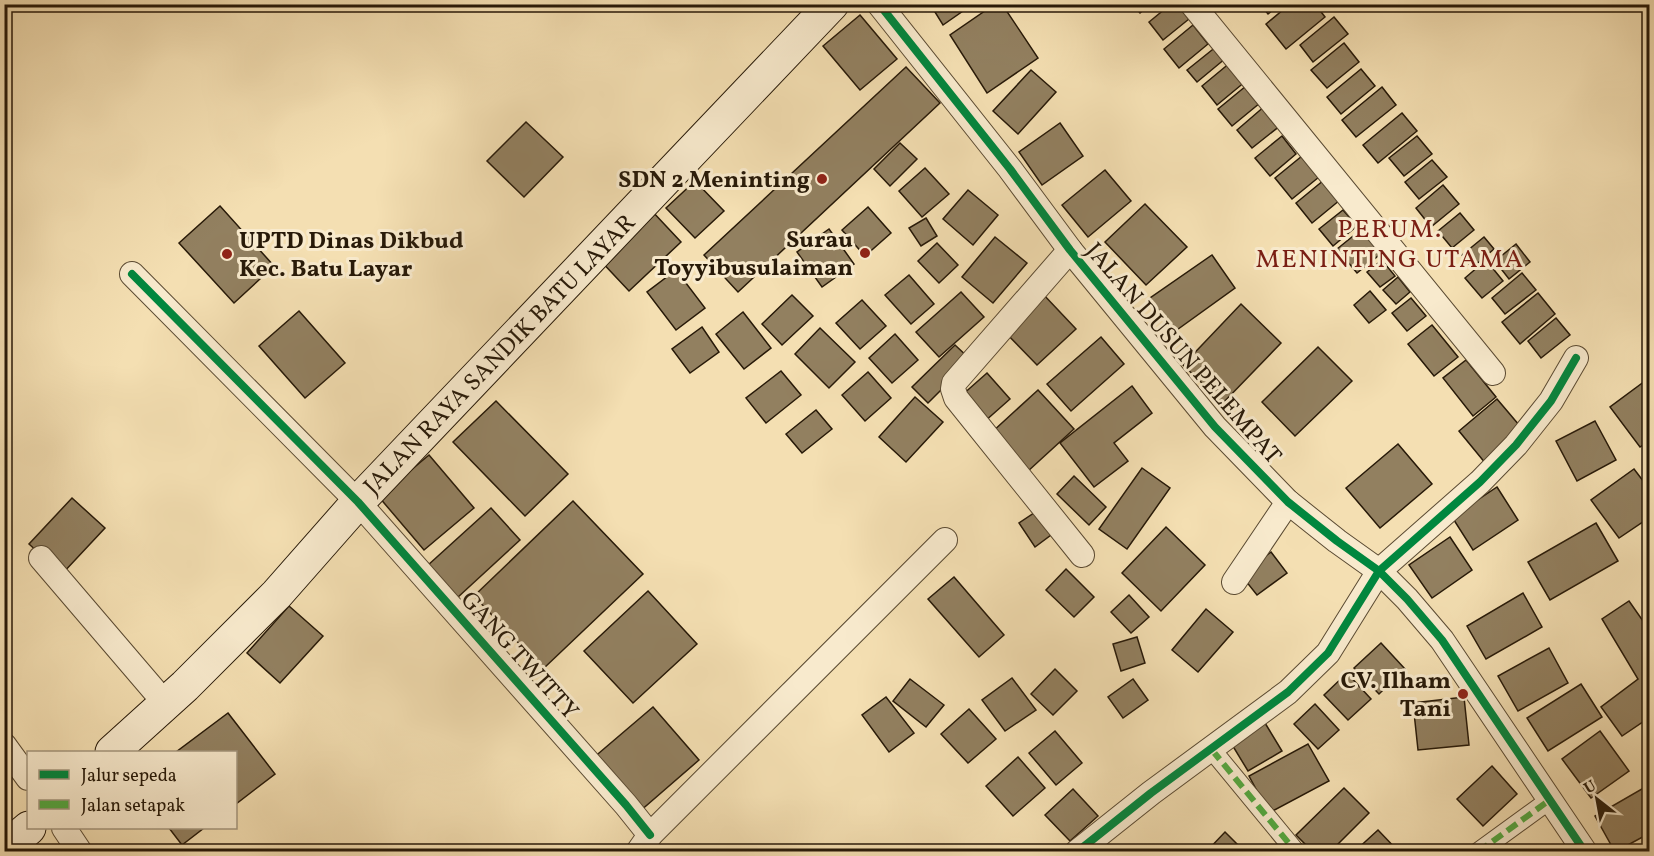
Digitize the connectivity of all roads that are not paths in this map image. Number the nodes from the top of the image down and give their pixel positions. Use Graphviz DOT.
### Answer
graph roads {
  1 [pos="832,4"];
  2 [pos="879,4"];
  3 [pos="1192,4"];
  4 [pos="1070,250"];
  5 [pos="132,274"];
  6 [pos="1576,358"];
  7 [pos="1493,373"];
  8 [pos="358,502"];
  9 [pos="1288,502"];
  10 [pos="945,540"];
  11 [pos="1082,555"];
  12 [pos="41,558"];
  13 [pos="1379,572"];
  14 [pos="1234,582"];
  15 [pos="165,703"];
  16 [pos="4,745"];
  17 [pos="1212,750"];
  18 [pos="114,751"];
  19 [pos="27,777"];
  20 [pos="1551,799"];
  21 [pos="29,829"];
  22 [pos="65,829"];
  23 [pos="644,844"];
  24 [pos="4,849"];
  25 [pos="80,852"];
  26 [pos="1077,852"];
  27 [pos="1296,852"];
  28 [pos="1478,852"];
  29 [pos="1585,852"];
  1 -- 8 [label="main road, JALAN RAYA SANDIK BATU LAYAR"];
  2 -- 4 [label="street, JALAN DUSUN PELEMPAT"];
  3 -- 7 [label="street"];
  4 -- 9 [label="street, JALAN DUSUN PELEMPAT"];
  4 -- 11 [label="street"];
  5 -- 8 [label="street, GANG TWITTY"];
  6 -- 13 [label="street"];
  8 -- 15 [label="main road, JALAN RAYA SANDIK BATU LAYAR"];
  8 -- 23 [label="street, GANG TWITTY"];
  9 -- 13 [label="street, JALAN DUSUN PELEMPAT"];
  9 -- 14 [label="street"];
  10 -- 23 [label="street, GANG TWITTY"];
  12 -- 15 [label="street"];
  13 -- 17 [label="street"];
  13 -- 20 [label="street, JALAN DUSUN PELEMPAT"];
  15 -- 18 [label="main road, JALAN RAYA SANDIK BATU LAYAR"];
  16 -- 19 [label="street"];
  17 -- 26 [label="street"];
  17 -- 27 [label="street"];
  20 -- 28 [label="street"];
  20 -- 29 [label="street, JALAN DUSUN PELEMPAT"];
  21 -- 24 [label="main road"];
  22 -- 25 [label="street"];
}
